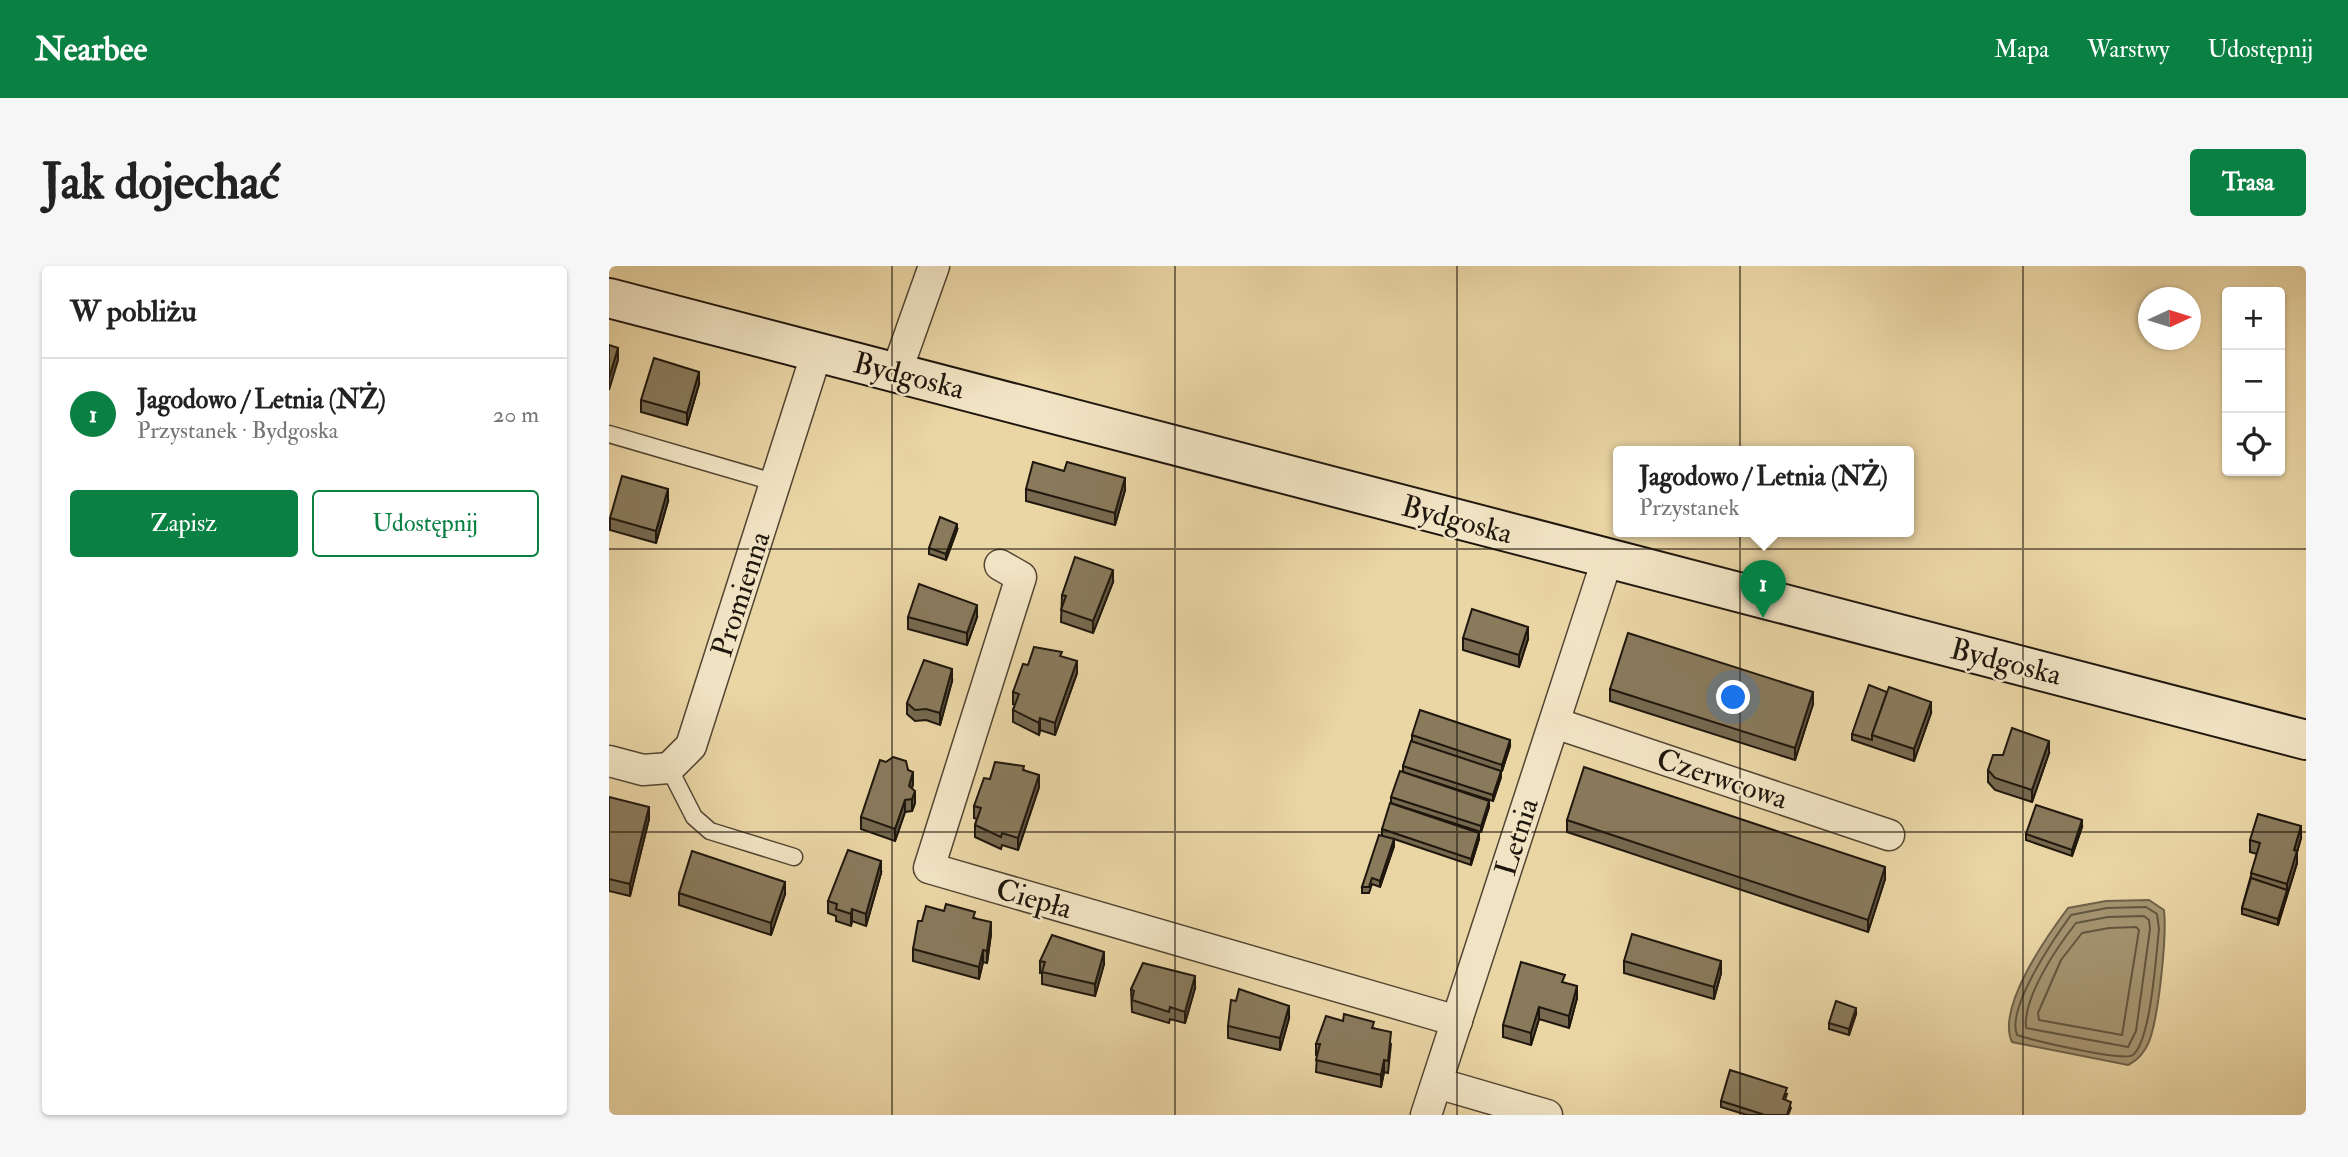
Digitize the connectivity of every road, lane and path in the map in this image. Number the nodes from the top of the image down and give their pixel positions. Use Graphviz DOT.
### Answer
graph roads {
  1 [pos="934,266"];
  2 [pos="609,299"];
  3 [pos="817,352"];
  4 [pos="896,373"];
  5 [pos="609,434"];
  6 [pos="777,483"];
  7 [pos="1607,560"];
  8 [pos="1000,565"];
  9 [pos="1555,723"];
  10 [pos="2306,740"];
  11 [pos="609,761"];
  12 [pos="669,768"];
  13 [pos="1889,835"];
  14 [pos="794,857"];
  15 [pos="1457,1021"];
  16 [pos="1437,1083"];
  17 [pos="1426,1115"];
  18 [pos="1547,1115"];
  1 -- 4 [label="street"];
  2 -- 3 [label="street, Bydgoska"];
  3 -- 4 [label="street, Bydgoska"];
  3 -- 6 [label="street, Promienna"];
  4 -- 7 [label="street, Bydgoska"];
  5 -- 6 [label="lane"];
  6 -- 12 [label="street, Promienna"];
  7 -- 9 [label="street, Letnia"];
  7 -- 10 [label="street, Bydgoska"];
  8 -- 15 [label="street, Ciepła"];
  9 -- 13 [label="street, Czerwcowa"];
  9 -- 15 [label="street, Letnia"];
  11 -- 12 [label="street"];
  12 -- 14 [label="lane"];
  15 -- 16 [label="street, Letnia"];
  16 -- 17 [label="street, Letnia"];
  16 -- 18 [label="street"];
}
